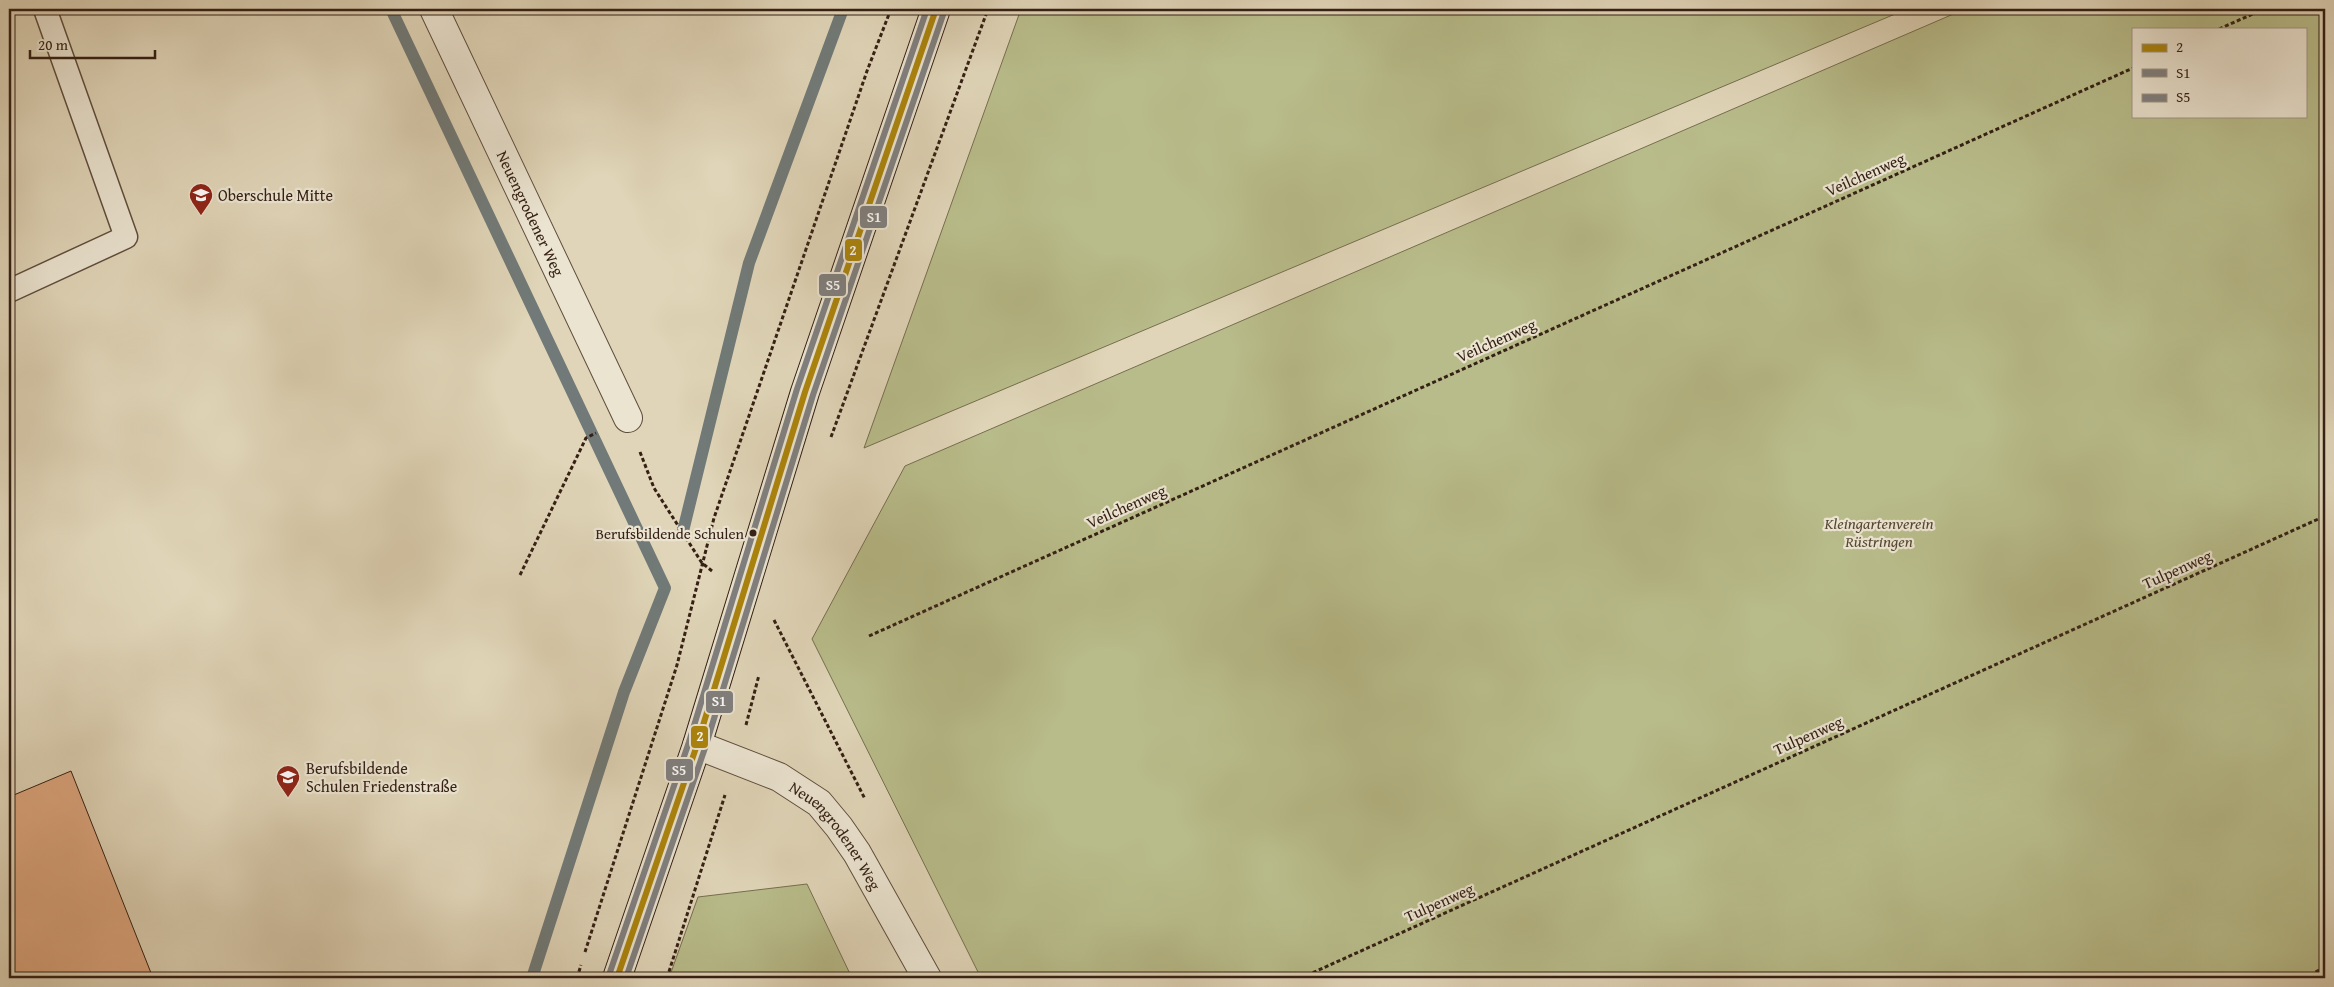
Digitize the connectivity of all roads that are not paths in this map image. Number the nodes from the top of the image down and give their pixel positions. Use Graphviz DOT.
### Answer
graph roads {
  1 [pos="45,9"];
  2 [pos="434,9"];
  3 [pos="936,9"];
  4 [pos="9,291"];
  5 [pos="629,422"];
  6 [pos="697,745"];
  7 [pos="617,978"];
  8 [pos="927,978"];
  1 -- 4 [label="lane"];
  2 -- 5 [label="main road, Neuengrodener Weg"];
  3 -- 6 [label="main road"];
  6 -- 7 [label="main road"];
  6 -- 8 [label="main road, Neuengrodener Weg"];
}
